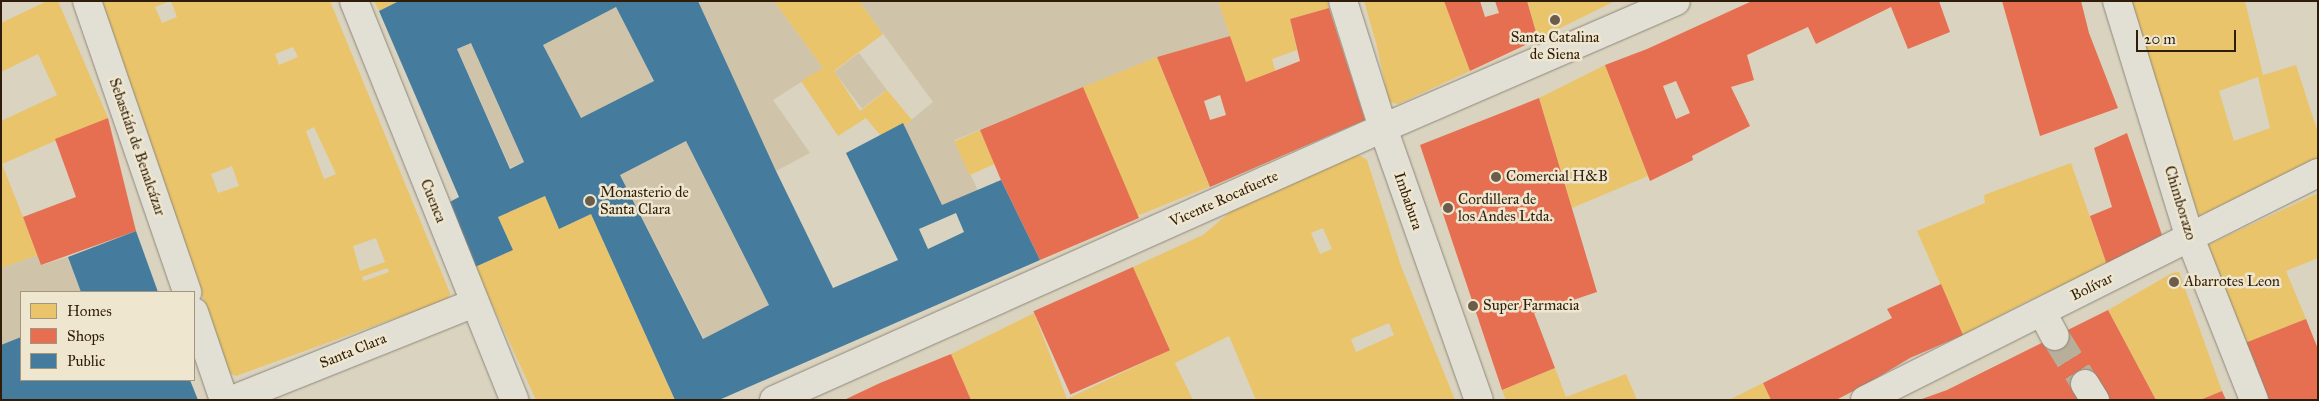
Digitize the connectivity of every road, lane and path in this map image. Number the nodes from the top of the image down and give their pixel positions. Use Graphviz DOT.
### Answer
graph roads {
  1 [pos="86,1"];
  2 [pos="354,1"];
  3 [pos="1343,1"];
  4 [pos="1676,1"];
  5 [pos="2118,1"];
  6 [pos="1383,128"];
  7 [pos="2318,173"];
  8 [pos="2190,238"];
  9 [pos="187,291"];
  10 [pos="474,303"];
  11 [pos="2042,312"];
  12 [pos="195,315"];
  13 [pos="2055,336"];
  14 [pos="1898,393"];
  15 [pos="224,400"];
  16 [pos="232,400"];
  17 [pos="514,400"];
  18 [pos="774,400"];
  19 [pos="1479,400"];
  20 [pos="1865,400"];
  21 [pos="2254,400"];
  1 -- 9 [label="street, Sebastián de Benalcázar"];
  2 -- 10 [label="street, Cuenca"];
  3 -- 6 [label="street, Imbabura"];
  4 -- 6 [label="street, Vicente Rocafuerte"];
  5 -- 8 [label="street, Chimborazo"];
  6 -- 18 [label="street, Vicente Rocafuerte"];
  6 -- 19 [label="street, Imbabura"];
  7 -- 8 [label="street, Bolívar"];
  8 -- 11 [label="street, Bolívar"];
  8 -- 21 [label="street, Chimborazo"];
  10 -- 16 [label="street, Santa Clara"];
  10 -- 17 [label="street, Cuenca"];
  11 -- 13 [label="street"];
  11 -- 14 [label="street, Bolívar"];
  12 -- 15 [label="street"];
  14 -- 20 [label="street, Bolívar"];
}
